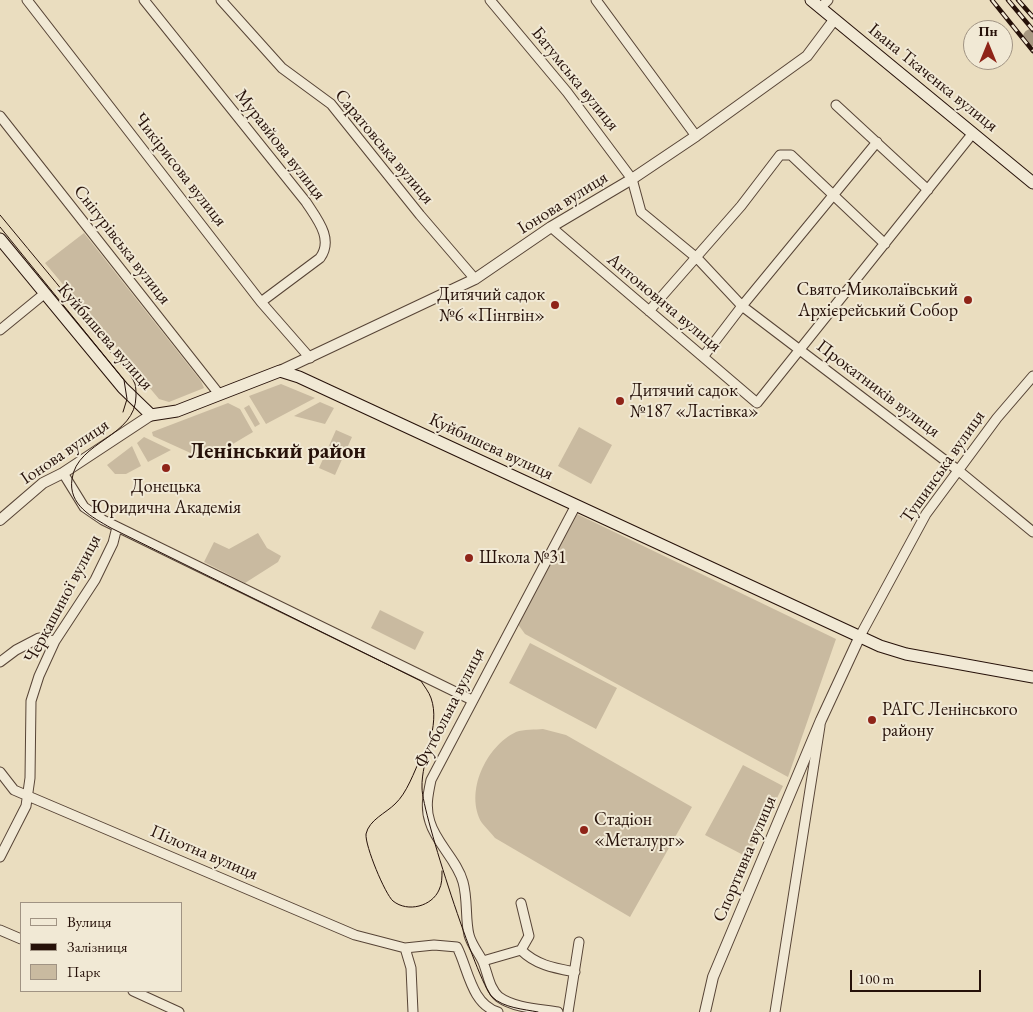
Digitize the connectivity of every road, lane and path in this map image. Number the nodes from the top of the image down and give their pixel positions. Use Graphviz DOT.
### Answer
graph roads {
  1 [pos="27,0"];
  2 [pos="144,0"];
  3 [pos="221,0"];
  4 [pos="490,0"];
  5 [pos="596,0"];
  6 [pos="820,3"];
  7 [pos="834,20"];
  8 [pos="836,105"];
  9 [pos="0,116"];
  10 [pos="973,133"];
  11 [pos="696,136"];
  12 [pos="877,142"];
  13 [pos="632,179"];
  14 [pos="1033,183"];
  15 [pos="928,190"];
  16 [pos="834,196"];
  17 [pos="550,227"];
  18 [pos="0,239"];
  19 [pos="885,244"];
  20 [pos="698,258"];
  21 [pos="475,279"];
  22 [pos="44,294"];
  23 [pos="261,302"];
  24 [pos="742,306"];
  25 [pos="649,311"];
  26 [pos="0,330"];
  27 [pos="798,350"];
  28 [pos="703,357"];
  29 [pos="310,358"];
  30 [pos="280,371"];
  31 [pos="1033,376"];
  32 [pos="219,394"];
  33 [pos="152,415"];
  34 [pos="959,470"];
  35 [pos="63,473"];
  36 [pos="576,505"];
  37 [pos="0,520"];
  38 [pos="117,527"];
  39 [pos="1033,532"];
  40 [pos="860,636"];
  41 [pos="55,641"];
  42 [pos="0,662"];
  43 [pos="1033,677"];
  44 [pos="472,700"];
  45 [pos="821,720"];
  46 [pos="0,772"];
  47 [pos="28,796"];
  48 [pos="0,857"];
  49 [pos="521,903"];
  50 [pos="0,930"];
  51 [pos="20,939"];
  52 [pos="579,942"];
  53 [pos="405,948"];
  54 [pos="521,950"];
  55 [pos="483,961"];
  56 [pos="575,972"];
  57 [pos="135,992"];
  58 [pos="179,1012"];
  59 [pos="413,1012"];
  60 [pos="498,1012"];
  61 [pos="558,1012"];
  62 [pos="568,1012"];
  63 [pos="705,1012"];
  64 [pos="775,1012"];
  1 -- 23 [label="street, Чикірисова вулиця"];
  2 -- 23 [label="street, Муравйова вулиця"];
  3 -- 21 [label="street, Саратовська вулиця"];
  4 -- 13 [label="street, Батумська вулиця"];
  5 -- 11 [label="street"];
  6 -- 7 [label="main road, Івана Ткаченка вулиця"];
  7 -- 10 [label="main road, Івана Ткаченка вулиця"];
  7 -- 11 [label="street, Іонова вулиця"];
  8 -- 12 [label="street"];
  9 -- 32 [label="street, Снігурівська вулиця"];
  10 -- 14 [label="main road, Івана Ткаченка вулиця"];
  10 -- 15 [label="street"];
  11 -- 13 [label="street, Іонова вулиця"];
  12 -- 15 [label="street"];
  12 -- 16 [label="street"];
  13 -- 17 [label="street, Іонова вулиця"];
  13 -- 20 [label="street, Прокатників вулиця"];
  15 -- 19 [label="street"];
  16 -- 19 [label="street"];
  16 -- 20 [label="street"];
  16 -- 24 [label="street"];
  17 -- 21 [label="street, Іонова вулиця"];
  17 -- 25 [label="street, Антоновича вулиця"];
  18 -- 22 [label="main road, Куйбишева вулиця"];
  19 -- 27 [label="street"];
  20 -- 24 [label="street, Прокатників вулиця"];
  20 -- 25 [label="street"];
  21 -- 29 [label="street, Іонова вулиця"];
  22 -- 26 [label="street"];
  22 -- 33 [label="main road, Куйбишева вулиця"];
  23 -- 29 [label="street, Чикірисова вулиця"];
  24 -- 27 [label="street, Прокатників вулиця"];
  24 -- 28 [label="street"];
  25 -- 28 [label="street, Антоновича вулиця"];
  27 -- 28 [label="street, Антоновича вулиця"];
  27 -- 34 [label="street, Прокатників вулиця"];
  29 -- 30 [label="street, Іонова вулиця"];
  30 -- 32 [label="main road, Куйбишева вулиця"];
  30 -- 36 [label="main road, Куйбишева вулиця"];
  31 -- 34 [label="street, Тушинська вулиця"];
  32 -- 33 [label="main road, Куйбишева вулиця"];
  33 -- 35 [label="street, Іонова вулиця"];
  34 -- 39 [label="street, Прокатників вулиця"];
  34 -- 40 [label="street, Тушинська вулиця"];
  35 -- 37 [label="street, Іонова вулиця"];
  35 -- 38 [label="street"];
  36 -- 40 [label="main road, Куйбишева вулиця"];
  36 -- 44 [label="street, Футбольна вулиця"];
  38 -- 41 [label="street, Черкашиної вулиця"];
  38 -- 44 [label="street"];
  40 -- 43 [label="main road, Куйбишева вулиця"];
  40 -- 45 [label="street, Спортивна вулиця"];
  41 -- 42 [label="street"];
  41 -- 47 [label="street, Черкашиної вулиця"];
  44 -- 55 [label="street, Футбольна вулиця"];
  45 -- 63 [label="street, Спортивна вулиця"];
  45 -- 64 [label="street, Спортивна вулиця"];
  46 -- 47 [label="street, Пілотна вулиця"];
  47 -- 48 [label="street, Черкашиної вулиця"];
  47 -- 53 [label="street, Пілотна вулиця"];
  49 -- 54 [label="street"];
  50 -- 51 [label="street"];
  52 -- 56 [label="street"];
  53 -- 59 [label="street"];
  53 -- 60 [label="street"];
  54 -- 55 [label="street"];
  54 -- 56 [label="street"];
  55 -- 61 [label="street, Футбольна вулиця"];
  56 -- 62 [label="street"];
  57 -- 58 [label="street"];
}
